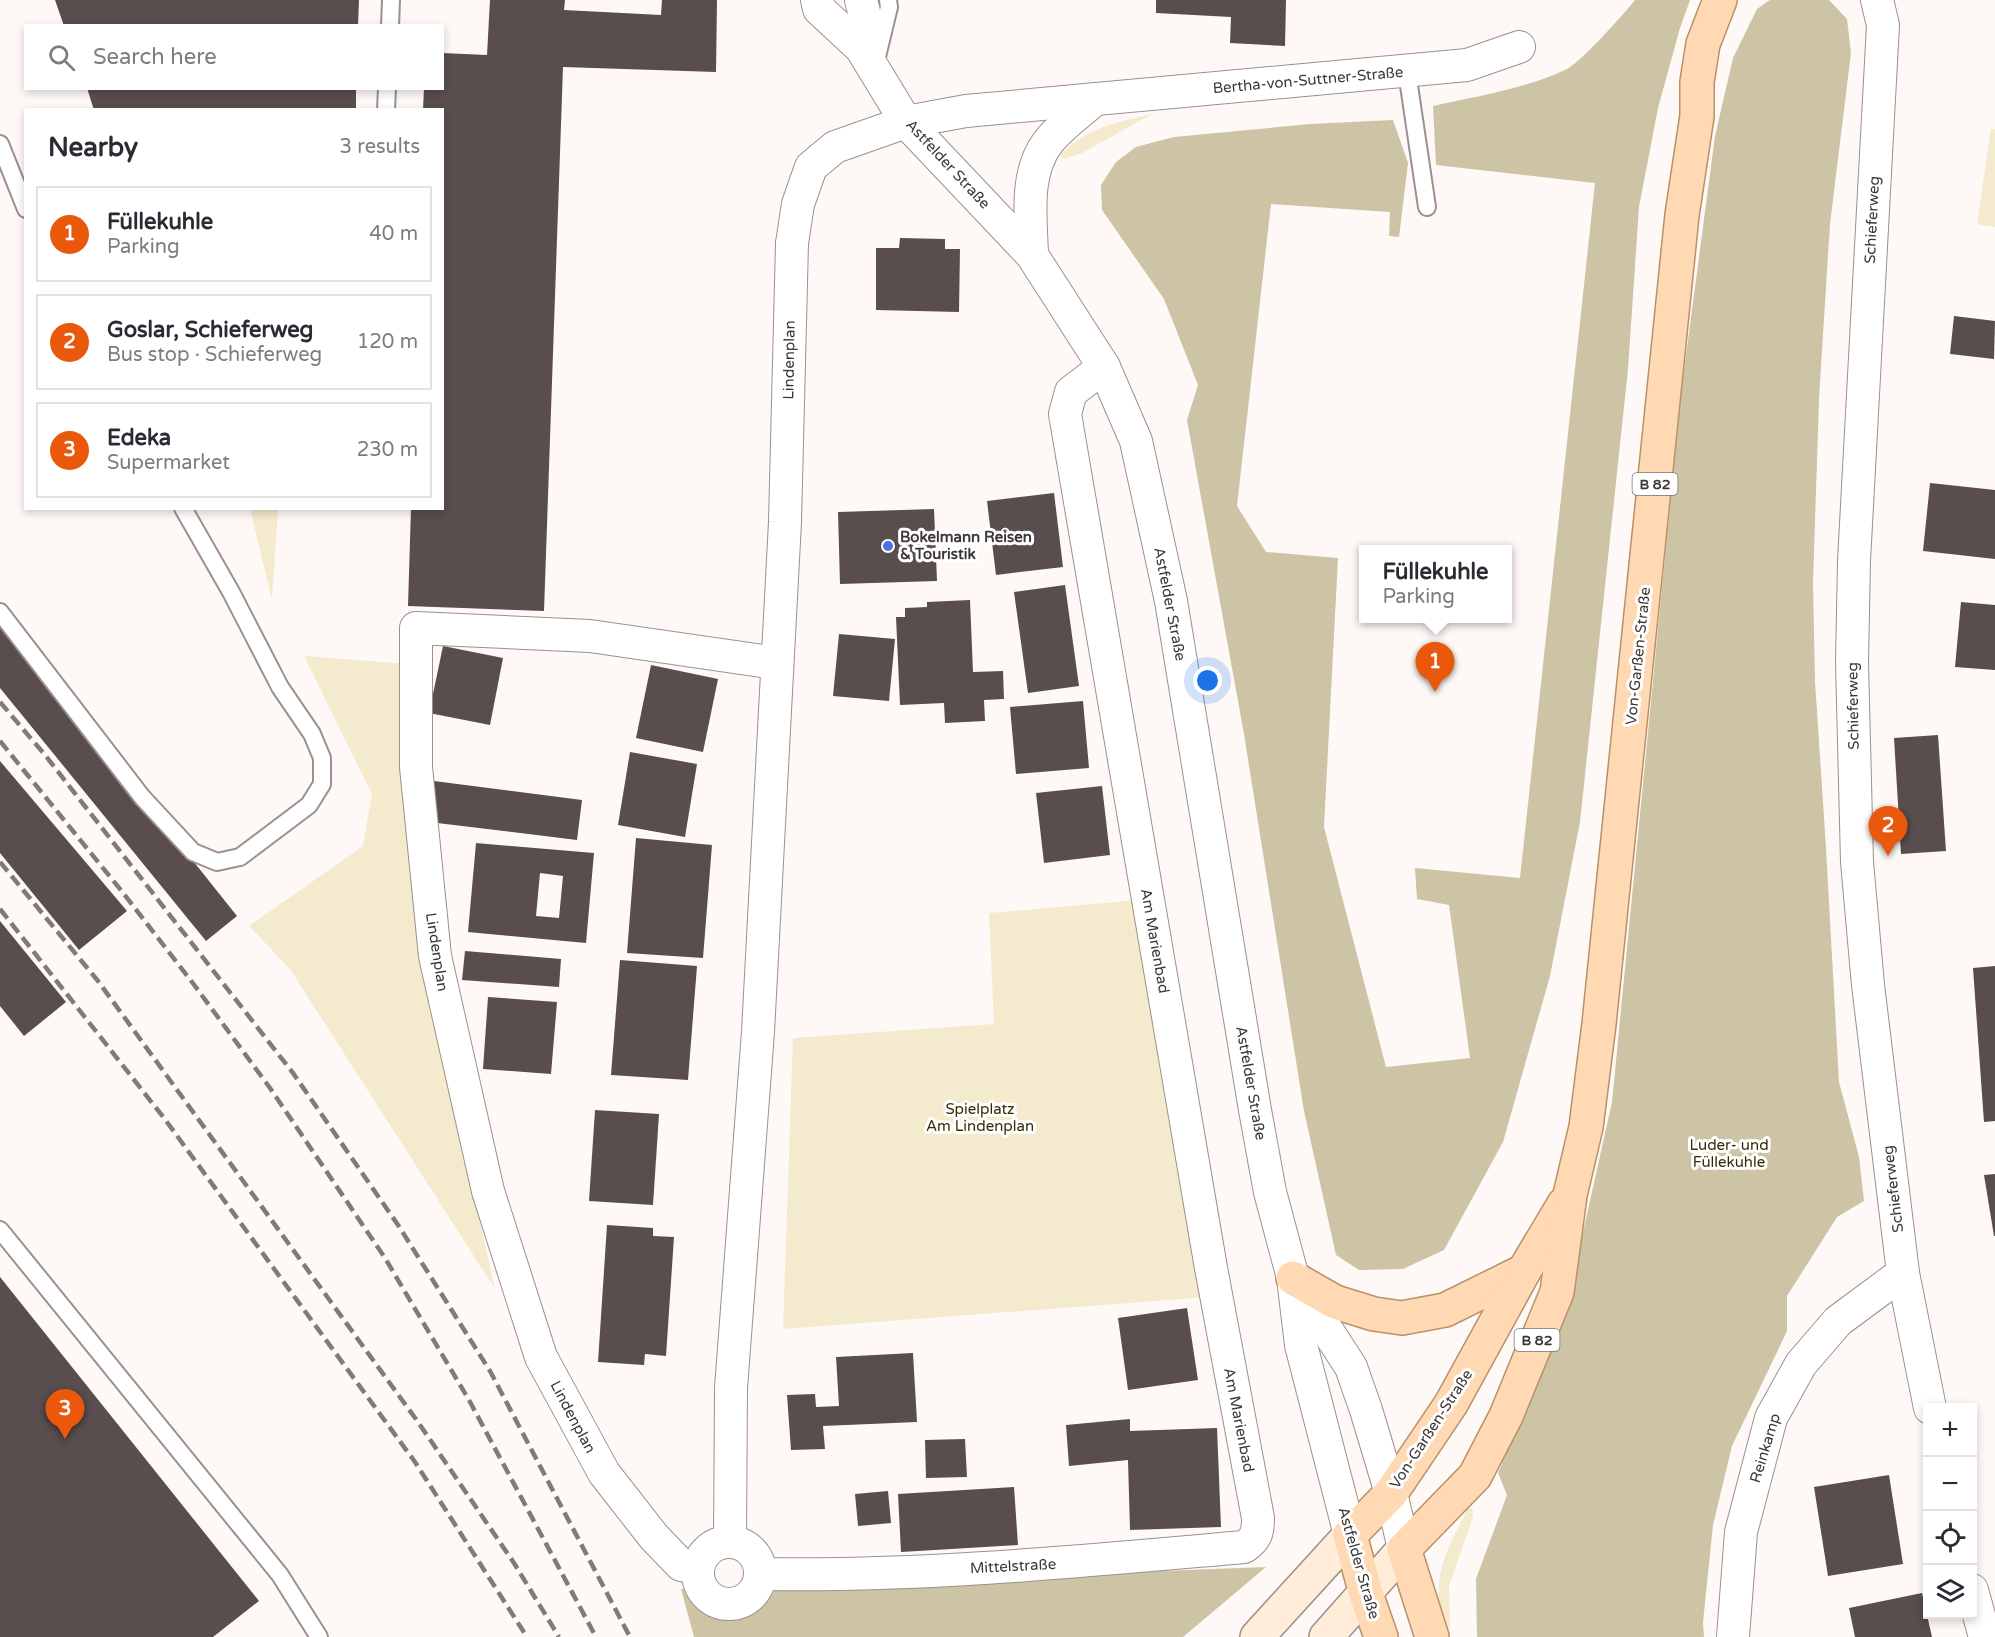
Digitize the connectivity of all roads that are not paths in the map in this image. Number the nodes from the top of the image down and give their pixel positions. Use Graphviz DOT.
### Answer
graph roads {
  1 [pos="392,0"];
  2 [pos="817,0"];
  3 [pos="861,0"];
  4 [pos="888,0"];
  5 [pos="1720,0"];
  6 [pos="1742,0"];
  7 [pos="1877,0"];
  8 [pos="390,24"];
  9 [pos="1519,47"];
  10 [pos="868,59"];
  11 [pos="1407,72"];
  12 [pos="387,90"];
  13 [pos="1095,99"];
  14 [pos="386,108"];
  15 [pos="1697,116"];
  16 [pos="906,122"];
  17 [pos="0,144"];
  18 [pos="24,204"];
  19 [pos="1427,207"];
  20 [pos="1032,255"];
  21 [pos="1104,367"];
  22 [pos="184,510"];
  23 [pos="0,612"];
  24 [pos="776,663"];
  25 [pos="1570,1195"];
  26 [pos="0,1230"];
  27 [pos="1524,1271"];
  28 [pos="1903,1273"];
  29 [pos="1293,1278"];
  30 [pos="1929,1403"];
  31 [pos="1391,1493"];
  32 [pos="1258,1532"];
  33 [pos="1350,1535"];
  34 [pos="730,1542"];
  35 [pos="1404,1550"];
  36 [pos="698,1567"];
  37 [pos="760,1574"];
  38 [pos="1366,1594"];
  39 [pos="1977,1608"];
  40 [pos="319,1637"];
  41 [pos="1257,1637"];
  42 [pos="1326,1637"];
  43 [pos="1381,1637"];
  44 [pos="1432,1637"];
  45 [pos="1733,1637"];
  46 [pos="1985,1637"];
  1 -- 8 [label="lane"];
  2 -- 10 [label="street, Astfelder Straße"];
  3 -- 10 [label="street"];
  4 -- 10 [label="lane"];
  5 -- 15 [label="main road, Von-Garßen-Straße / B 82"];
  6 -- 15 [label="main road, Von-Garßen-Straße / B 82"];
  7 -- 28 [label="street, Schieferweg"];
  9 -- 11 [label="street, Bertha-von-Suttner-Straße"];
  10 -- 16 [label="street, Astfelder Straße"];
  11 -- 13 [label="street, Bertha-von-Suttner-Straße"];
  11 -- 19 [label="lane"];
  12 -- 14 [label="lane"];
  13 -- 16 [label="street, Bertha-von-Suttner-Straße"];
  13 -- 20 [label="street"];
  15 -- 25 [label="main road, Von-Garßen-Straße / B 82"];
  16 -- 20 [label="street, Astfelder Straße"];
  16 -- 24 [label="street, Lindenplan"];
  17 -- 18 [label="lane"];
  20 -- 21 [label="street, Astfelder Straße"];
  21 -- 29 [label="street, Astfelder Straße"];
  21 -- 32 [label="street, Am Marienbad"];
  22 -- 23 [label="lane"];
  24 -- 34 [label="street, Lindenplan"];
  24 -- 36 [label="street, Lindenplan"];
  25 -- 27 [label="main road, Von-Garßen-Straße / B 82"];
  25 -- 35 [label="main road, Von-Garßen-Straße / B 82"];
  26 -- 40 [label="lane"];
  27 -- 29 [label="main road"];
  27 -- 31 [label="main road, Von-Garßen-Straße / B 82"];
  28 -- 30 [label="street, Schieferweg"];
  28 -- 45 [label="street, Reinkamp"];
  29 -- 31 [label="street, Astfelder Straße"];
  29 -- 33 [label="street, Astfelder Straße"];
  31 -- 33 [label="main road, Von-Garßen-Straße / B 82"];
  31 -- 35 [label="street, Astfelder Straße"];
  32 -- 37 [label="street, Mittelstraße"];
  33 -- 38 [label="main road, Astfelder Straße"];
  33 -- 41 [label="main road, Von-Garßen-Straße"];
  34 -- 36 [label="street"];
  34 -- 37 [label="street"];
  35 -- 38 [label="main road, Von-Garßen-Straße"];
  35 -- 44 [label="main road, Astfelder Straße"];
  36 -- 37 [label="street"];
  38 -- 42 [label="main road, Von-Garßen-Straße"];
  38 -- 43 [label="main road, Astfelder Straße"];
  39 -- 46 [label="street"];
}
